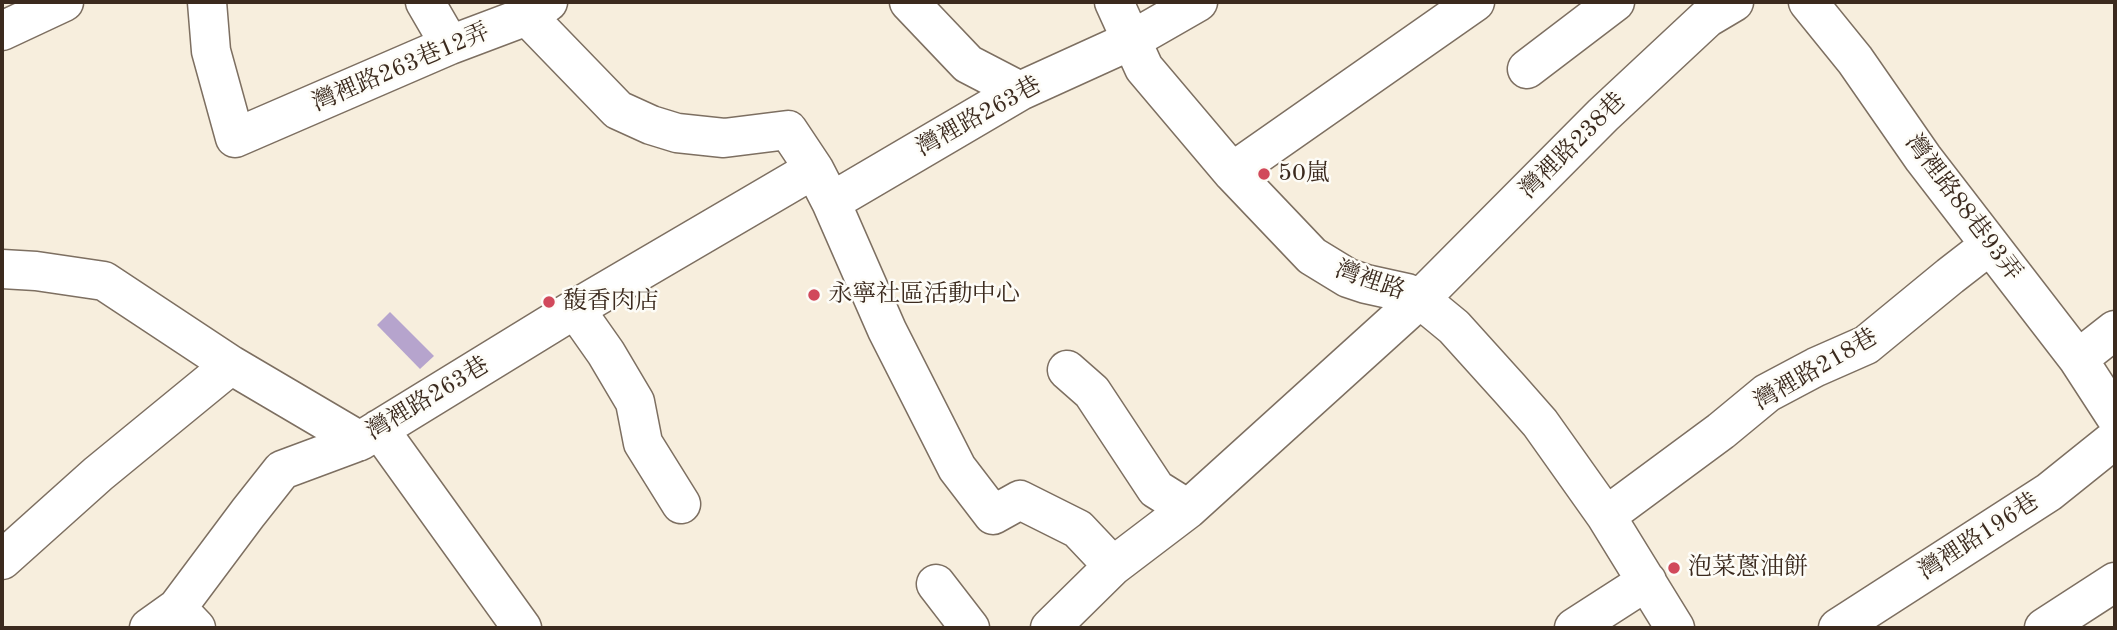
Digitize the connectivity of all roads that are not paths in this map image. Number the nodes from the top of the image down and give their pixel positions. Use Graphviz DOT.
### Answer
graph roads {
  1 [pos="64,2"];
  2 [pos="207,2"];
  3 [pos="425,2"];
  4 [pos="909,2"];
  5 [pos="1114,2"];
  6 [pos="1198,2"];
  7 [pos="1475,2"];
  8 [pos="1615,2"];
  9 [pos="1734,2"];
  10 [pos="1808,2"];
  11 [pos="537,9"];
  12 [pos="2,31"];
  13 [pos="1130,41"];
  14 [pos="450,45"];
  15 [pos="1527,69"];
  16 [pos="1020,91"];
  17 [pos="1232,172"];
  18 [pos="822,186"];
  19 [pos="1990,245"];
  20 [pos="2,269"];
  21 [pos="1420,299"];
  22 [pos="575,310"];
  23 [pos="2115,330"];
  24 [pos="2078,359"];
  25 [pos="231,365"];
  26 [pos="1067,370"];
  27 [pos="2115,416"];
  28 [pos="370,435"];
  29 [pos="2115,439"];
  30 [pos="681,504"];
  31 [pos="1188,509"];
  32 [pos="1606,516"];
  33 [pos="2,560"];
  34 [pos="1113,566"];
  35 [pos="1647,581"];
  36 [pos="2115,582"];
  37 [pos="936,584"];
  38 [pos="174,621"];
  39 [pos="522,628"];
  40 [pos="970,628"];
  41 [pos="1050,628"];
  42 [pos="1574,628"];
  43 [pos="1675,628"];
  44 [pos="1838,628"];
  45 [pos="2044,628"];
  1 -- 12 [label="street"];
  2 -- 14 [label="street, 灣裡路263巷12弄"];
  3 -- 14 [label="street"];
  4 -- 16 [label="street"];
  5 -- 13 [label="street, 灣裡路"];
  6 -- 13 [label="street, 灣裡路263巷"];
  7 -- 17 [label="street"];
  8 -- 15 [label="street"];
  9 -- 21 [label="street, 灣裡路238巷"];
  10 -- 19 [label="street, 灣裡路88巷93弄"];
  11 -- 14 [label="street, 灣裡路263巷12弄"];
  11 -- 18 [label="street, 灣裡路263巷12弄"];
  13 -- 16 [label="street, 灣裡路263巷"];
  13 -- 17 [label="street, 灣裡路"];
  16 -- 18 [label="street, 灣裡路263巷"];
  17 -- 21 [label="street, 灣裡路"];
  18 -- 22 [label="street, 灣裡路263巷"];
  18 -- 34 [label="street"];
  19 -- 24 [label="street, 灣裡路88巷93弄"];
  19 -- 32 [label="street, 灣裡路218巷"];
  20 -- 25 [label="street, 灣裡路263巷"];
  21 -- 31 [label="street, 灣裡路238巷"];
  21 -- 32 [label="street, 灣裡路"];
  22 -- 28 [label="street, 灣裡路263巷"];
  22 -- 30 [label="street"];
  23 -- 24 [label="street"];
  24 -- 27 [label="street, 灣裡路88巷93弄"];
  25 -- 28 [label="street, 灣裡路263巷"];
  25 -- 33 [label="street"];
  26 -- 31 [label="street"];
  28 -- 38 [label="street"];
  28 -- 39 [label="street"];
  29 -- 44 [label="street, 灣裡路196巷"];
  31 -- 34 [label="street, 灣裡路238巷"];
  32 -- 35 [label="street, 灣裡路"];
  34 -- 41 [label="street, 灣裡路238巷"];
  35 -- 42 [label="street"];
  35 -- 43 [label="street, 灣裡路"];
  36 -- 45 [label="street"];
  37 -- 40 [label="street"];
}
